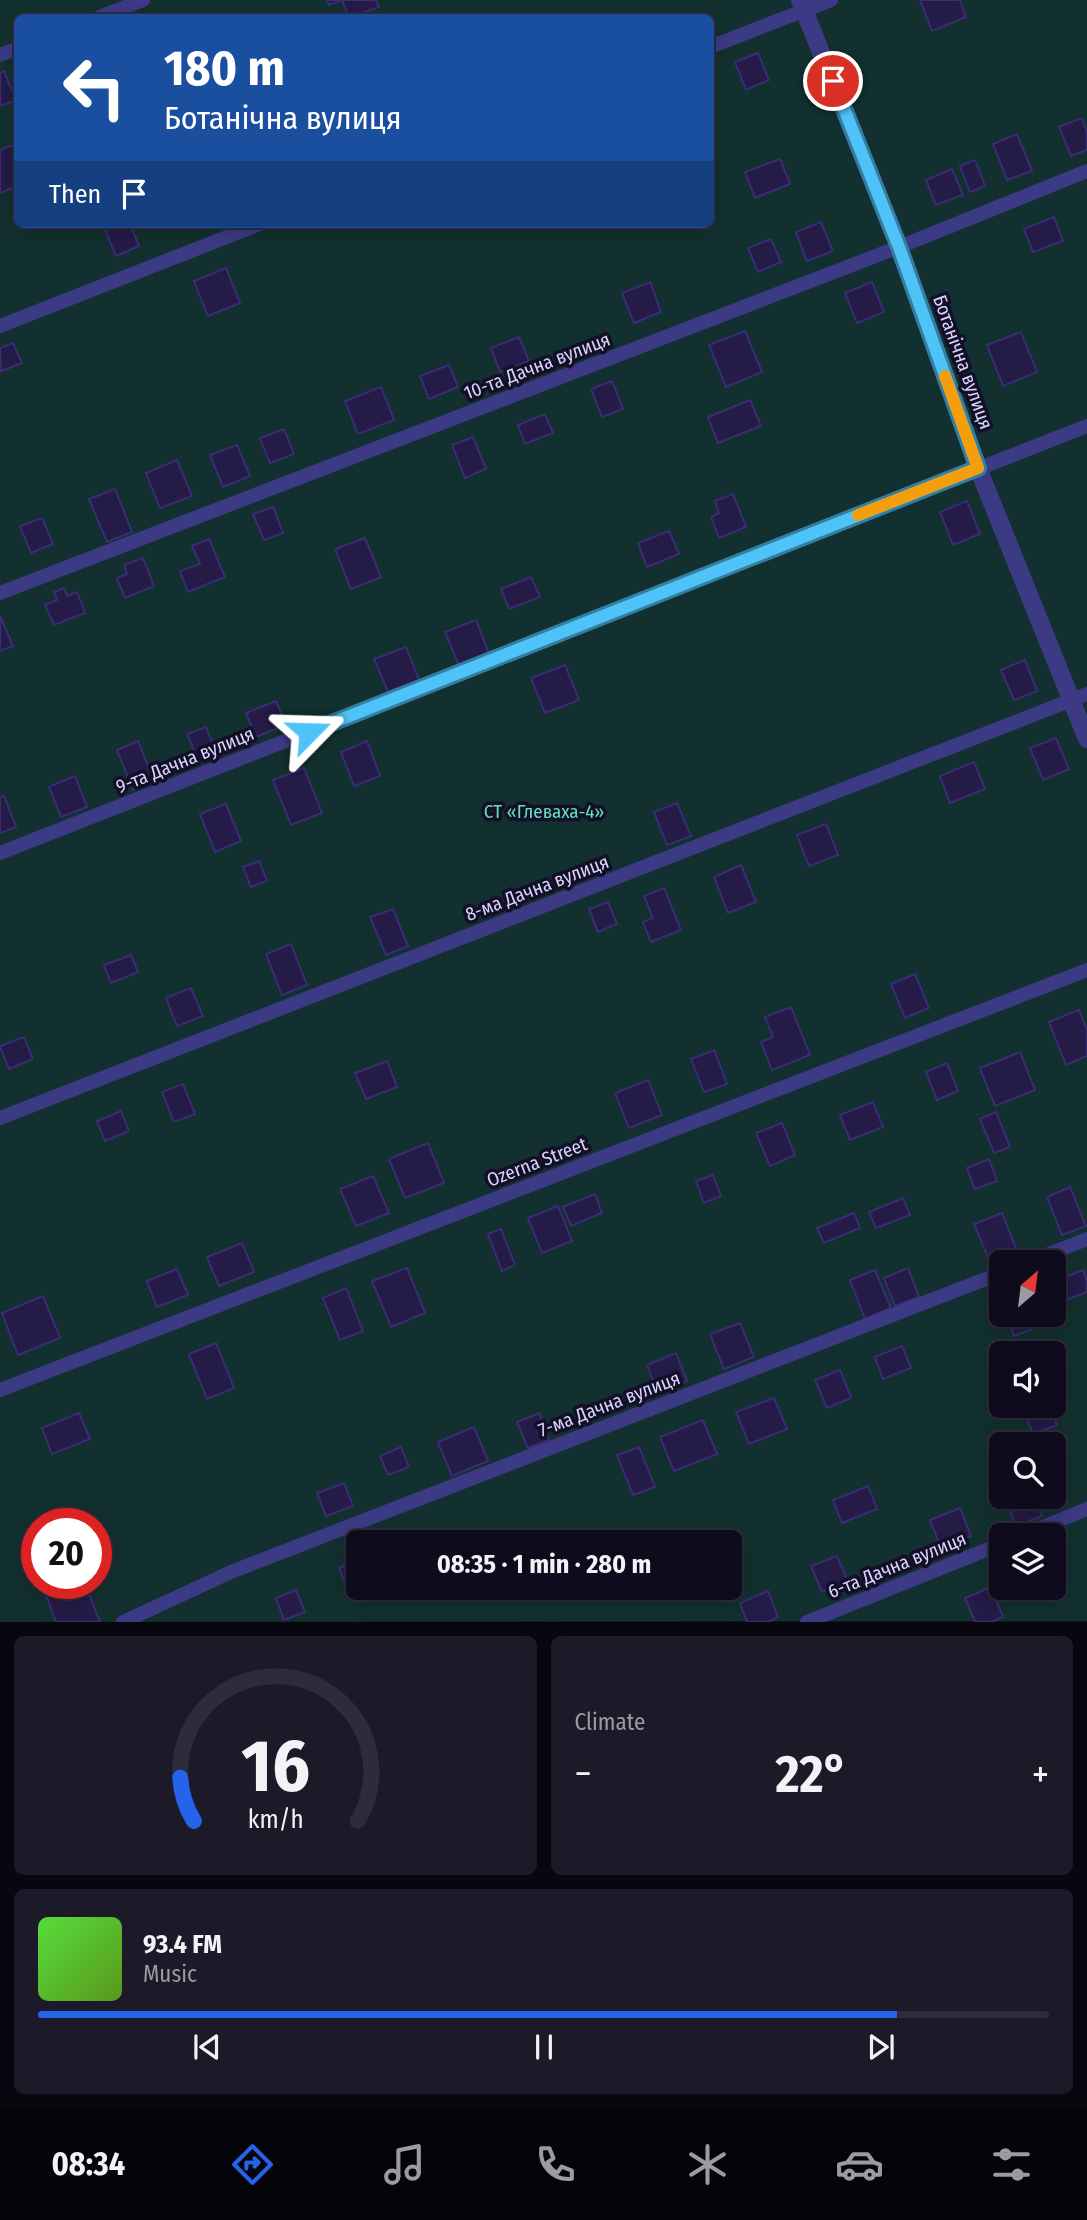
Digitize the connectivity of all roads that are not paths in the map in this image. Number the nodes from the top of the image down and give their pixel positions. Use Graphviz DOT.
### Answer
graph roads {
  1 [pos="142,0"];
  2 [pos="831,0"];
  3 [pos="802,5"];
  4 [pos="107,14"];
  5 [pos="714,45"];
  6 [pos="1087,171"];
  7 [pos="250,228"];
  8 [pos="899,247"];
  9 [pos="0,326"];
  10 [pos="1087,426"];
  11 [pos="978,468"];
  12 [pos="0,593"];
  13 [pos="1079,697"];
  14 [pos="1087,739"];
  15 [pos="0,853"];
  16 [pos="1087,970"];
  17 [pos="0,1118"];
  18 [pos="1087,1239"];
  19 [pos="1059,1250"];
  20 [pos="989,1278"];
  21 [pos="0,1390"];
  22 [pos="1087,1509"];
  23 [pos="1053,1523"];
  24 [pos="989,1549"];
  25 [pos="122,1622"];
  26 [pos="807,1622"];
  1 -- 4 [label="lane"];
  2 -- 3 [label="lane"];
  3 -- 5 [label="lane"];
  3 -- 8 [label="street, Ботанічна вулиця"];
  6 -- 8 [label="lane, 10-та Дачна вулиця"];
  7 -- 9 [label="lane"];
  8 -- 11 [label="street, Ботанічна вулиця"];
  8 -- 12 [label="lane, 10-та Дачна вулиця"];
  10 -- 11 [label="lane, 9-та Дачна вулиця"];
  11 -- 13 [label="street, Ботанічна вулиця"];
  11 -- 15 [label="lane, 9-та Дачна вулиця"];
  13 -- 14 [label="street, Ботанічна вулиця"];
  13 -- 17 [label="lane, 8-ма Дачна вулиця"];
  16 -- 21 [label="lane, Ozerna Street"];
  18 -- 19 [label="lane"];
  20 -- 25 [label="lane, 7-ма Дачна вулиця"];
  22 -- 23 [label="lane"];
  24 -- 26 [label="lane, 6-та Дачна вулиця"];
}
